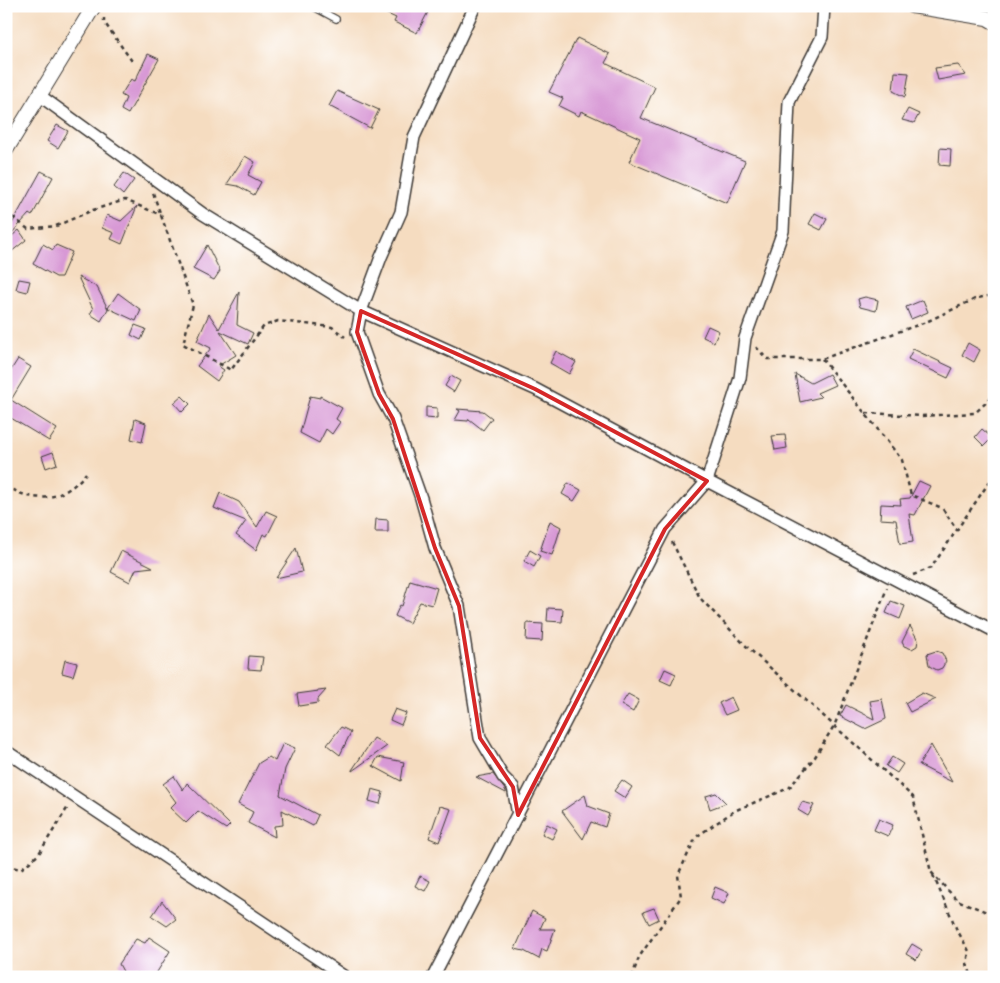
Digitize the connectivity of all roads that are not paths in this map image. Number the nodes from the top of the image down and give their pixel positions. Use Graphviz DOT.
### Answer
graph roads {
  1 [pos="312,6"];
  2 [pos="475,6"];
  3 [pos="824,6"];
  4 [pos="912,6"];
  5 [pos="99,10"];
  6 [pos="336,19"];
  7 [pos="994,22"];
  8 [pos="39,95"];
  9 [pos="6,150"];
  10 [pos="361,311"];
  11 [pos="706,482"];
  12 [pos="994,632"];
  13 [pos="6,751"];
  14 [pos="518,815"];
  15 [pos="345,977"];
  16 [pos="433,977"];
  1 -- 6 [label="lane"];
  2 -- 10 [label="street"];
  3 -- 11 [label="street"];
  4 -- 7 [label="street"];
  5 -- 8 [label="street"];
  8 -- 9 [label="street"];
  8 -- 10 [label="street"];
  10 -- 11 [label="street"];
  10 -- 14 [label="street"];
  11 -- 12 [label="street"];
  11 -- 14 [label="street"];
  13 -- 15 [label="street"];
  14 -- 16 [label="street"];
}
